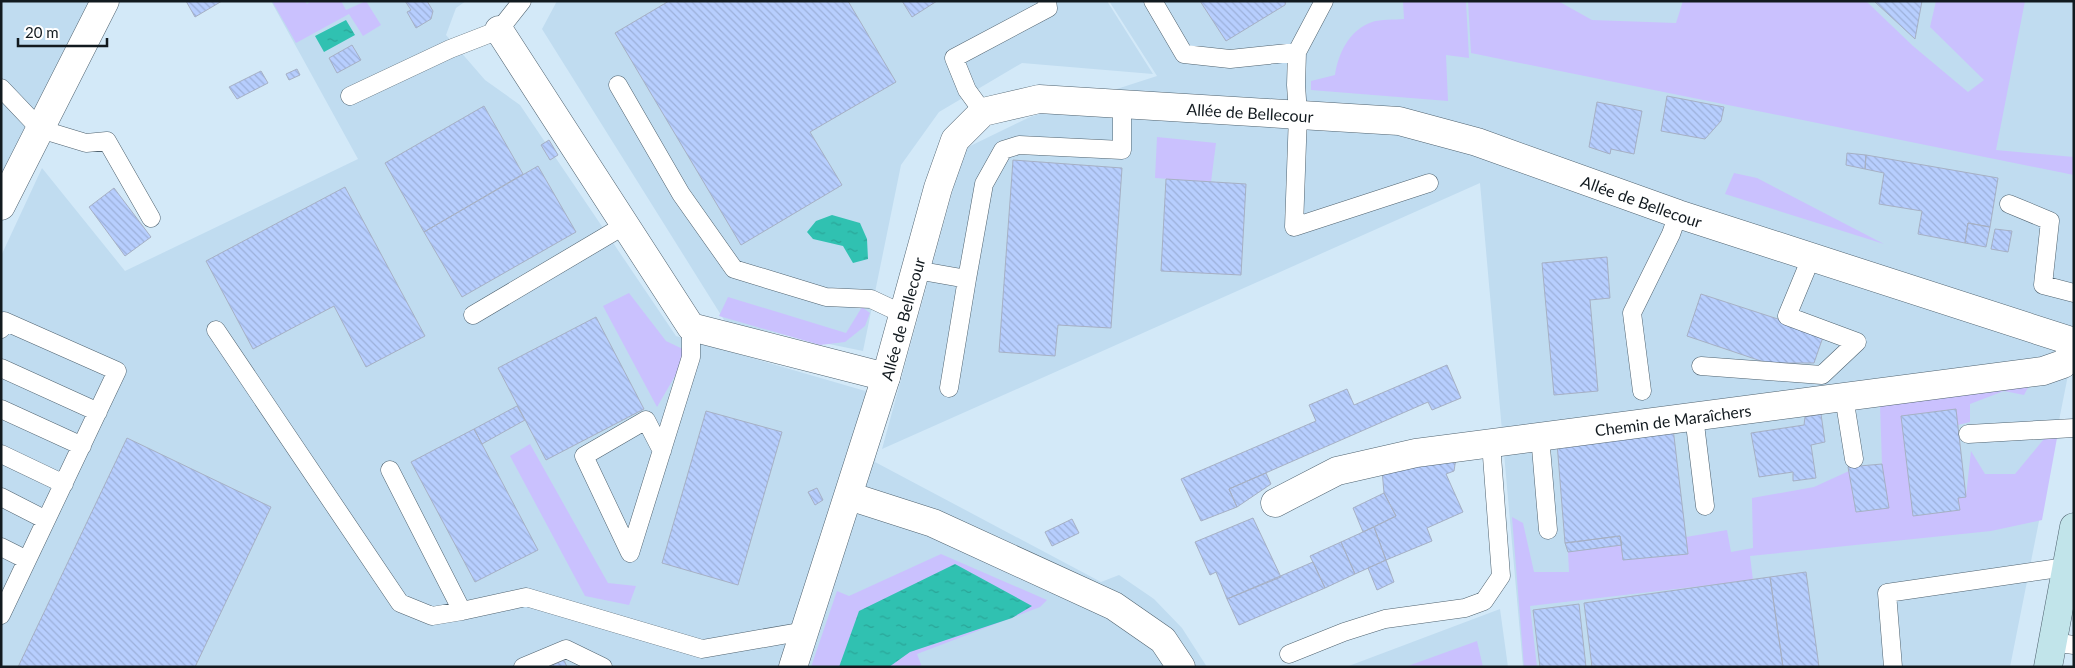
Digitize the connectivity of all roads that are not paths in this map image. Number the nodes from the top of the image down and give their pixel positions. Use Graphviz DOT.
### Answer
graph roads {
  1 [pos="105,1"];
  2 [pos="522,1"];
  3 [pos="1047,1"];
  4 [pos="1153,1"];
  5 [pos="1324,1"];
  6 [pos="499,30"];
  7 [pos="1297,52"];
  8 [pos="618,85"];
  9 [pos="1,88"];
  10 [pos="350,96"];
  11 [pos="1122,103"];
  12 [pos="982,112"];
  13 [pos="1298,114"];
  14 [pos="40,130"];
  15 [pos="1429,183"];
  16 [pos="2009,204"];
  17 [pos="1,206"];
  18 [pos="1678,214"];
  19 [pos="151,218"];
  20 [pos="625,225"];
  21 [pos="1811,258"];
  22 [pos="916,270"];
  23 [pos="967,279"];
  24 [pos="2074,293"];
  25 [pos="473,314"];
  26 [pos="903,314"];
  27 [pos="691,327"];
  28 [pos="1,329"];
  29 [pos="216,330"];
  30 [pos="2074,342"];
  31 [pos="2074,353"];
  32 [pos="1702,366"];
  33 [pos="1,368"];
  34 [pos="886,377"];
  35 [pos="949,388"];
  36 [pos="1642,391"];
  37 [pos="1844,397"];
  38 [pos="1,409"];
  39 [pos="98,412"];
  40 [pos="1694,416"];
  41 [pos="2074,428"];
  42 [pos="1968,434"];
  43 [pos="1540,436"];
  44 [pos="1491,443"];
  45 [pos="82,446"];
  46 [pos="662,451"];
  47 [pos="1,454"];
  48 [pos="1854,458"];
  49 [pos="390,470"];
  50 [pos="64,484"];
  51 [pos="849,496"];
  52 [pos="1,497"];
  53 [pos="1274,502"];
  54 [pos="1705,506"];
  55 [pos="46,520"];
  56 [pos="2074,527"];
  57 [pos="1548,530"];
  58 [pos="1,547"];
  59 [pos="27,560"];
  60 [pos="2066,567"];
  61 [pos="6,595"];
  62 [pos="462,611"];
  63 [pos="1,615"];
  64 [pos="805,631"];
  65 [pos="2058,651"];
  66 [pos="1289,654"];
  67 [pos="523,667"];
  68 [pos="603,667"];
  69 [pos="793,667"];
  70 [pos="1181,667"];
  71 [pos="1893,667"];
  1 -- 14 [label="street"];
  2 -- 6 [label="lane"];
  3 -- 12 [label="lane"];
  4 -- 7 [label="lane"];
  5 -- 7 [label="lane"];
  6 -- 10 [label="lane"];
  6 -- 20 [label="street"];
  7 -- 13 [label="lane"];
  8 -- 26 [label="lane"];
  9 -- 14 [label="lane"];
  11 -- 12 [label="street, Allée de Bellecour"];
  11 -- 13 [label="street, Allée de Bellecour"];
  11 -- 23 [label="lane"];
  12 -- 22 [label="street, Allée de Bellecour"];
  13 -- 15 [label="lane"];
  13 -- 18 [label="street, Allée de Bellecour"];
  14 -- 17 [label="street"];
  14 -- 19 [label="lane"];
  16 -- 24 [label="lane"];
  18 -- 21 [label="street, Allée de Bellecour"];
  18 -- 36 [label="lane"];
  20 -- 25 [label="lane"];
  20 -- 27 [label="street"];
  21 -- 30 [label="street, Allée de Bellecour"];
  21 -- 32 [label="lane"];
  22 -- 23 [label="lane"];
  22 -- 26 [label="street, Allée de Bellecour"];
  23 -- 35 [label="lane"];
  26 -- 34 [label="street, Allée de Bellecour"];
  27 -- 34 [label="street"];
  27 -- 46 [label="lane"];
  28 -- 39 [label="lane"];
  29 -- 62 [label="lane"];
  31 -- 37 [label="street, Chemin de Maraîchers"];
  33 -- 39 [label="lane"];
  34 -- 51 [label="street, Allée de Bellecour"];
  37 -- 40 [label="street, Chemin de Maraîchers"];
  37 -- 48 [label="lane"];
  38 -- 45 [label="lane"];
  39 -- 45 [label="lane"];
  40 -- 43 [label="street, Chemin de Maraîchers"];
  40 -- 54 [label="lane"];
  41 -- 42 [label="lane"];
  43 -- 44 [label="street, Chemin de Maraîchers"];
  43 -- 57 [label="lane"];
  44 -- 53 [label="street, Chemin de Maraîchers"];
  44 -- 66 [label="lane"];
  45 -- 50 [label="lane"];
  46 -- 46 [label="lane"];
  47 -- 50 [label="lane"];
  49 -- 62 [label="lane"];
  50 -- 55 [label="lane"];
  51 -- 64 [label="street, Allée de Bellecour"];
  51 -- 70 [label="street"];
  52 -- 55 [label="lane"];
  55 -- 59 [label="lane"];
  56 -- 60 [label="street"];
  58 -- 59 [label="lane"];
  59 -- 61 [label="lane"];
  60 -- 65 [label="street"];
  60 -- 71 [label="lane"];
  61 -- 63 [label="lane"];
  62 -- 64 [label="lane"];
  64 -- 69 [label="street, Allée de Bellecour"];
  67 -- 68 [label="lane"];
}
